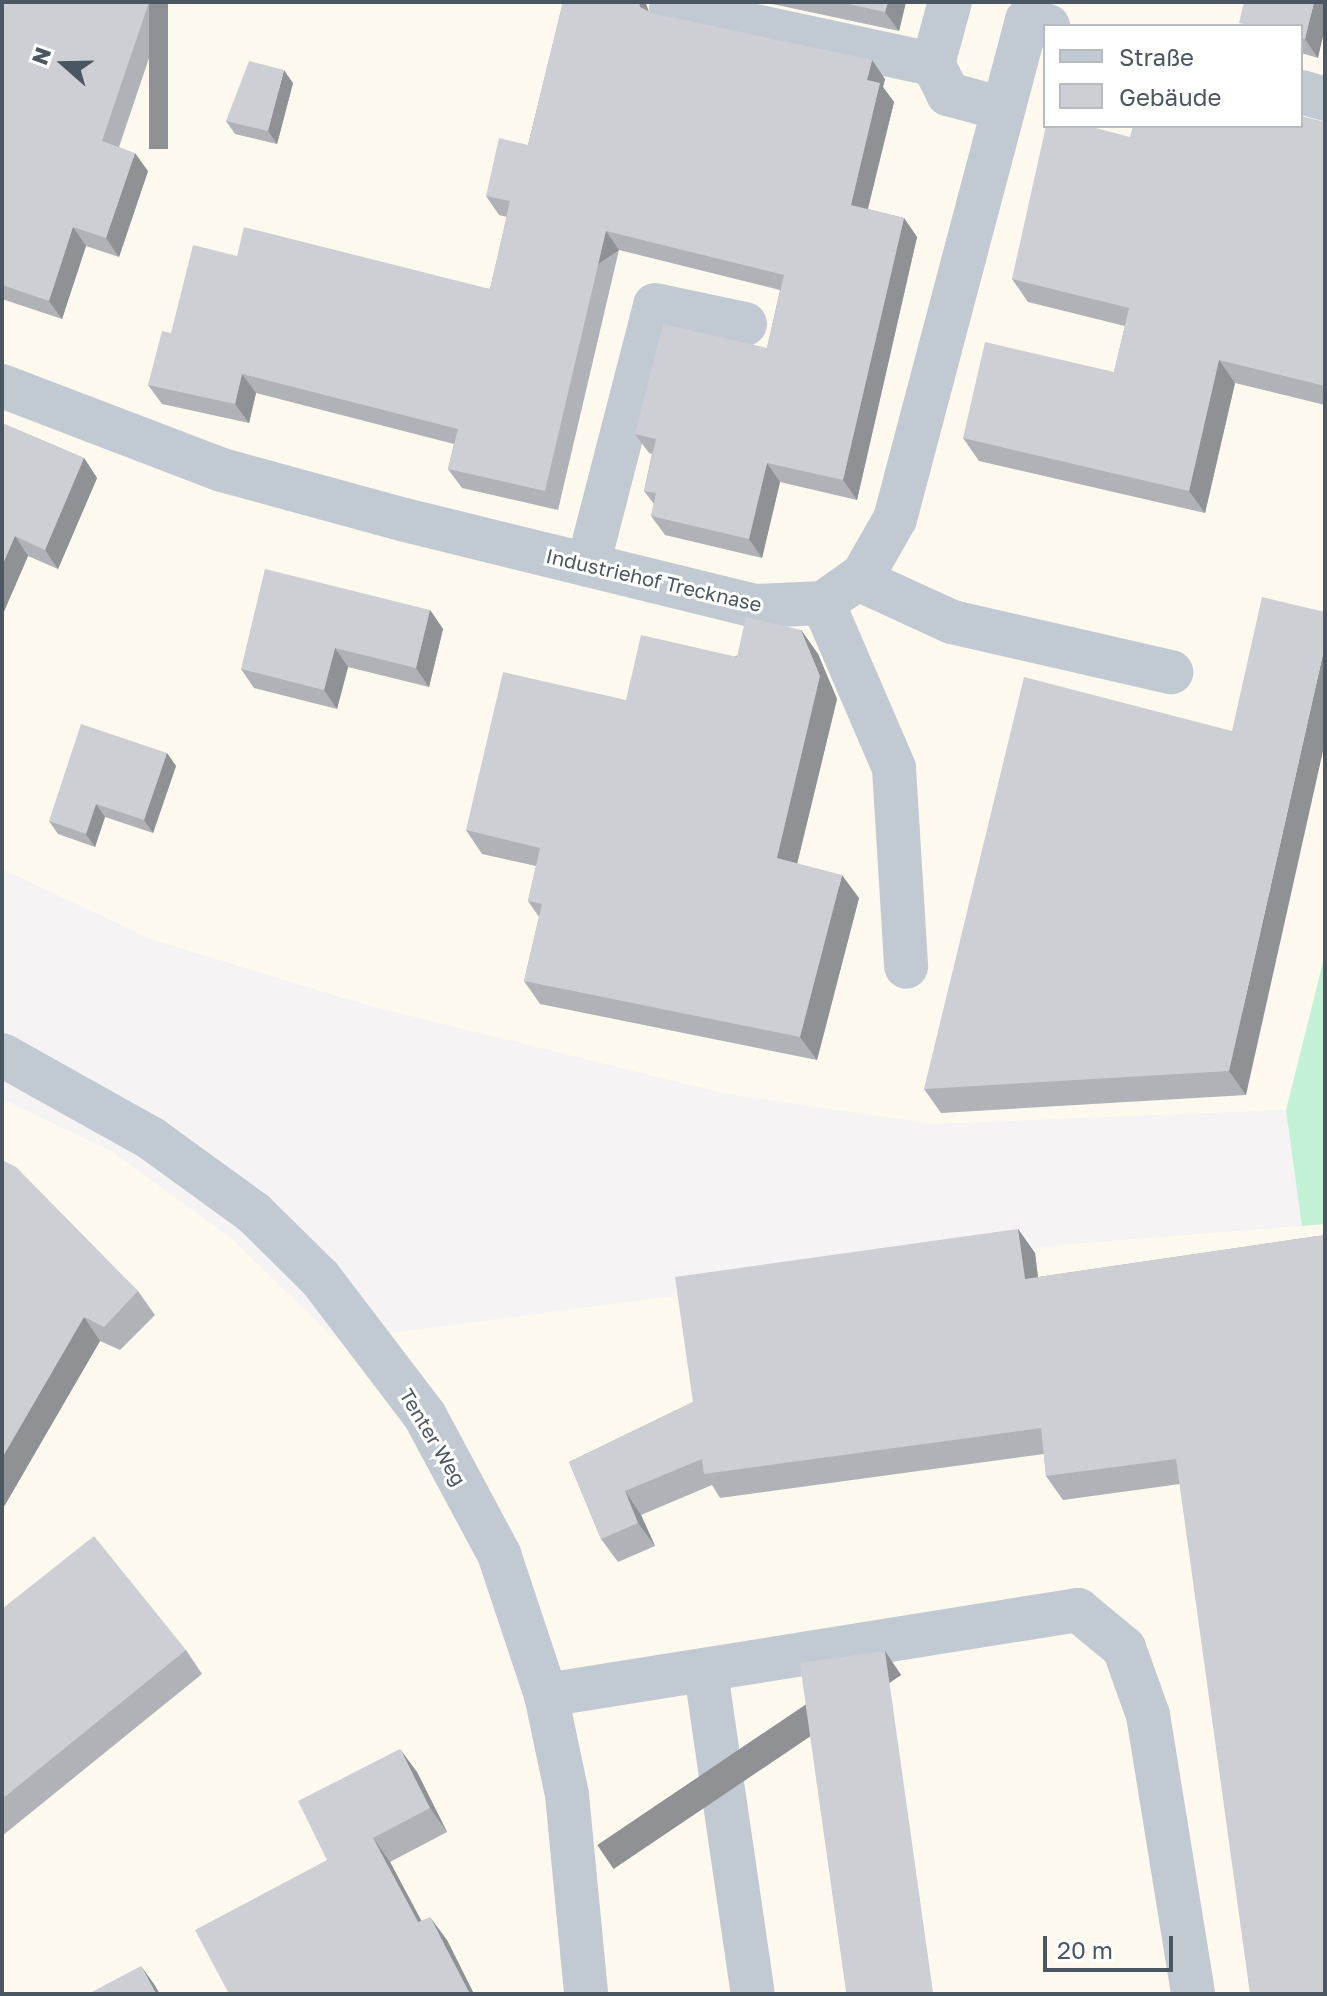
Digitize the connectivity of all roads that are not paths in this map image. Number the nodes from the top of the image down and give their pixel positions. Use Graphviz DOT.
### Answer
graph roads {
  1 [pos="950,2"];
  2 [pos="671,8"];
  3 [pos="1030,13"];
  4 [pos="933,64"];
  5 [pos="1303,93"];
  6 [pos="1325,99"];
  7 [pos="1003,109"];
  8 [pos="745,324"];
  9 [pos="2,386"];
  10 [pos="588,565"];
  11 [pos="840,591"];
  12 [pos="1171,672"];
  13 [pos="906,967"];
  14 [pos="2,1055"];
  15 [pos="706,1673"];
  16 [pos="546,1695"];
  17 [pos="586,1994"];
  18 [pos="753,1994"];
  19 [pos="1193,1994"];
  1 -- 4 [label="street"];
  2 -- 4 [label="street"];
  3 -- 7 [label="street"];
  4 -- 7 [label="street"];
  5 -- 6 [label="street"];
  7 -- 11 [label="street"];
  8 -- 10 [label="street"];
  9 -- 10 [label="street, Industriehof Trecknase"];
  10 -- 11 [label="street, Industriehof Trecknase"];
  11 -- 12 [label="street"];
  11 -- 13 [label="street"];
  14 -- 16 [label="street, Tenter Weg"];
  15 -- 16 [label="street"];
  15 -- 18 [label="street"];
  15 -- 19 [label="street"];
  16 -- 17 [label="street, Tenter Weg"];
}
